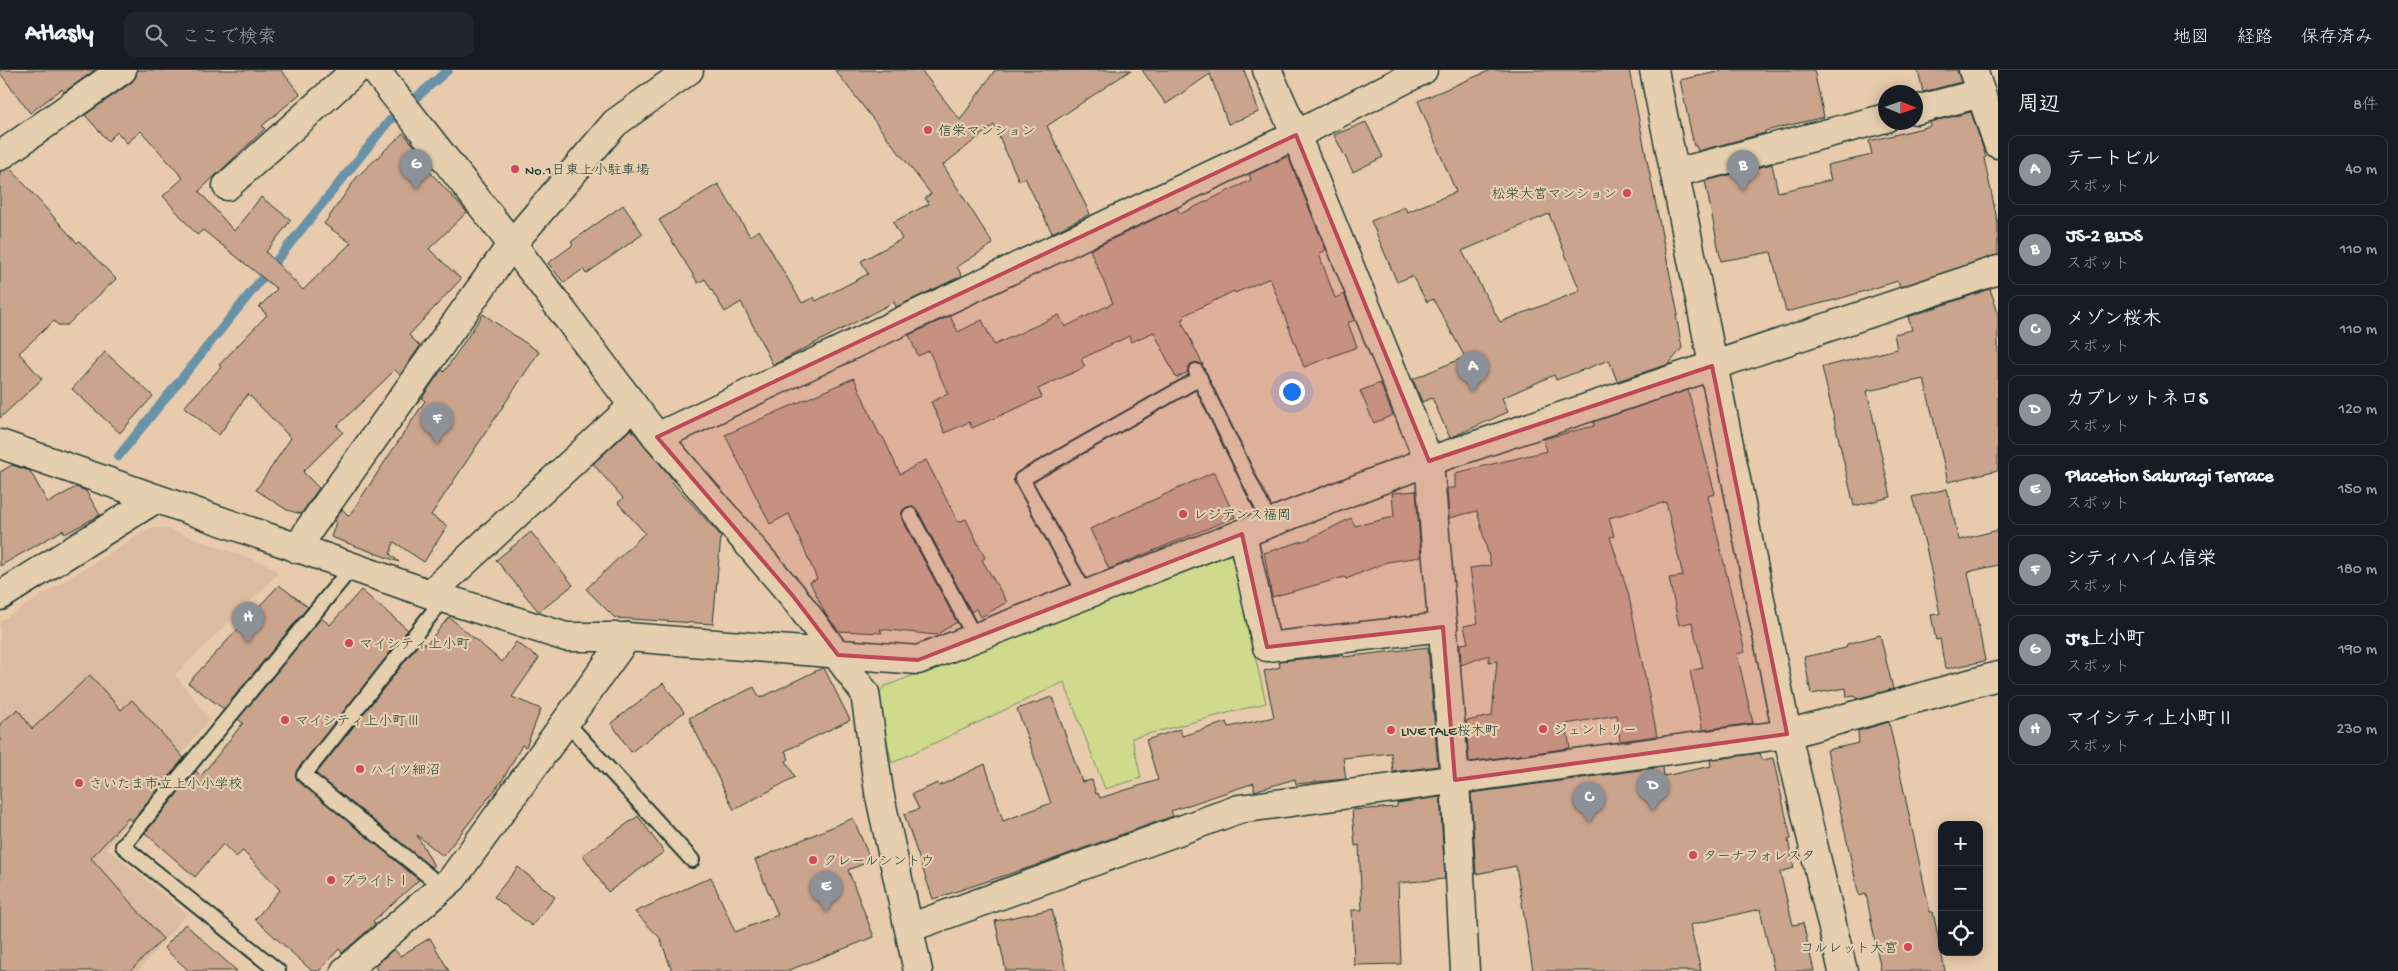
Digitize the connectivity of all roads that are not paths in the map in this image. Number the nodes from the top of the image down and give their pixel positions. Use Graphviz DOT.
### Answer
graph roads {
  1 [pos="122,70"];
  2 [pos="356,70"];
  3 [pos="375,70"];
  4 [pos="689,70"];
  5 [pos="1267,70"];
  6 [pos="1423,70"];
  7 [pos="1654,70"];
  8 [pos="1977,82"];
  9 [pos="1923,107"];
  10 [pos="1878,120"];
  11 [pos="1296,135"];
  12 [pos="1998,144"];
  13 [pos="0,156"];
  14 [pos="1675,173"];
  15 [pos="227,186"];
  16 [pos="512,244"];
  17 [pos="1998,270"];
  18 [pos="1712,366"];
  19 [pos="633,406"];
  20 [pos="657,437"];
  21 [pos="0,444"];
  22 [pos="1429,461"];
  23 [pos="155,499"];
  24 [pos="910,515"];
  25 [pos="1270,523"];
  26 [pos="1242,534"];
  27 [pos="298,549"];
  28 [pos="352,567"];
  29 [pos="1086,595"];
  30 [pos="0,596"];
  31 [pos="437,596"];
  32 [pos="1443,627"];
  33 [pos="627,637"];
  34 [pos="975,638"];
  35 [pos="838,656"];
  36 [pos="1998,676"];
  37 [pos="565,721"];
  38 [pos="1787,734"];
  39 [pos="1455,780"];
  40 [pos="692,860"];
  41 [pos="442,887"];
  42 [pos="909,928"];
  43 [pos="278,971"];
  44 [pos="345,971"];
  45 [pos="918,971"];
  46 [pos="1465,971"];
  47 [pos="1843,971"];
  1 -- 13 [label="street"];
  2 -- 15 [label="street"];
  3 -- 16 [label="street"];
  4 -- 16 [label="street"];
  5 -- 11 [label="street"];
  6 -- 11 [label="street"];
  7 -- 14 [label="street"];
  8 -- 9 [label="street"];
  8 -- 12 [label="street"];
  10 -- 14 [label="street"];
  11 -- 20 [label="street"];
  11 -- 22 [label="street"];
  14 -- 18 [label="street"];
  16 -- 19 [label="street"];
  16 -- 27 [label="street"];
  17 -- 18 [label="street"];
  18 -- 22 [label="street"];
  18 -- 38 [label="street"];
  19 -- 20 [label="street"];
  19 -- 31 [label="street"];
  20 -- 35 [label="street"];
  21 -- 23 [label="street"];
  22 -- 25 [label="street"];
  22 -- 32 [label="street"];
  23 -- 27 [label="street"];
  23 -- 30 [label="street"];
  24 -- 34 [label="lane"];
  25 -- 26 [label="street"];
  25 -- 29 [label="lane"];
  26 -- 29 [label="street"];
  26 -- 32 [label="street"];
  27 -- 28 [label="street"];
  28 -- 31 [label="street"];
  28 -- 43 [label="lane"];
  29 -- 34 [label="street"];
  31 -- 33 [label="street"];
  31 -- 41 [label="lane"];
  32 -- 39 [label="street"];
  33 -- 35 [label="street"];
  33 -- 37 [label="street"];
  34 -- 35 [label="street"];
  35 -- 42 [label="street"];
  36 -- 38 [label="street"];
  37 -- 40 [label="lane"];
  37 -- 41 [label="street"];
  38 -- 39 [label="street"];
  38 -- 47 [label="street"];
  39 -- 42 [label="street"];
  39 -- 46 [label="street"];
  41 -- 44 [label="street"];
  42 -- 45 [label="street"];
}
